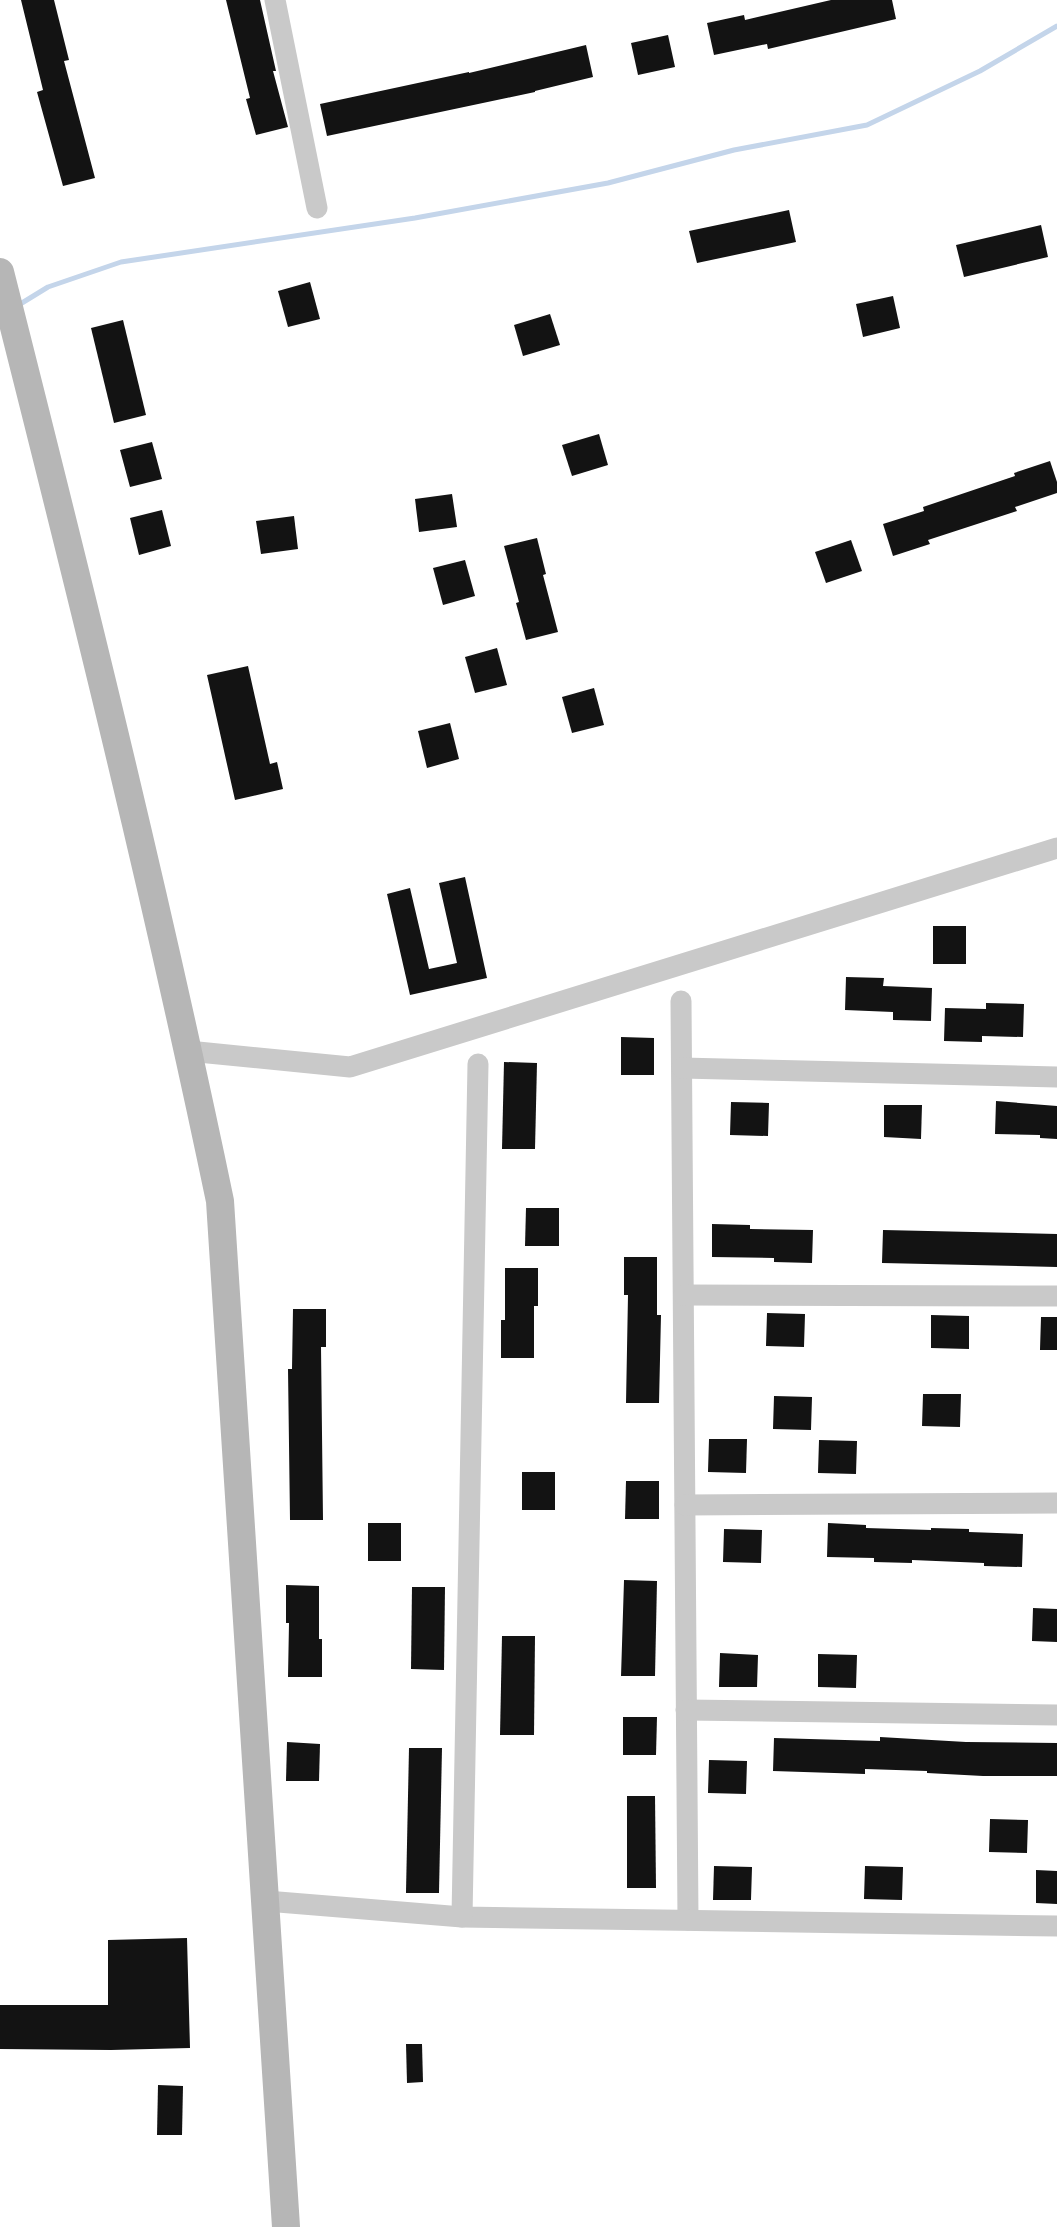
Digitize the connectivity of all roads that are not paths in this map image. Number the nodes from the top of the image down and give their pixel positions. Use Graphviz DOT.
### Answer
graph roads {
  1 [pos="275,0"];
  2 [pos="317,208"];
  3 [pos="0,272"];
  4 [pos="1057,848"];
  5 [pos="681,1001"];
  6 [pos="188,1051"];
  7 [pos="478,1064"];
  8 [pos="681,1068"];
  9 [pos="1057,1077"];
  10 [pos="684,1295"];
  11 [pos="1057,1296"];
  12 [pos="1057,1503"];
  13 [pos="686,1505"];
  14 [pos="687,1710"];
  15 [pos="1057,1715"];
  16 [pos="266,1901"];
  17 [pos="462,1917"];
  18 [pos="688,1920"];
  19 [pos="1057,1926"];
  20 [pos="286,2227"];
  1 -- 2 [label="street"];
  3 -- 6 [label="street"];
  4 -- 6 [label="street"];
  5 -- 8 [label="street"];
  6 -- 16 [label="street"];
  7 -- 17 [label="street"];
  8 -- 9 [label="street"];
  8 -- 10 [label="street"];
  10 -- 11 [label="street"];
  10 -- 13 [label="street"];
  12 -- 13 [label="street"];
  13 -- 14 [label="street"];
  14 -- 15 [label="street"];
  14 -- 18 [label="street"];
  16 -- 17 [label="street"];
  16 -- 20 [label="street"];
  17 -- 18 [label="street"];
  18 -- 19 [label="street"];
}
